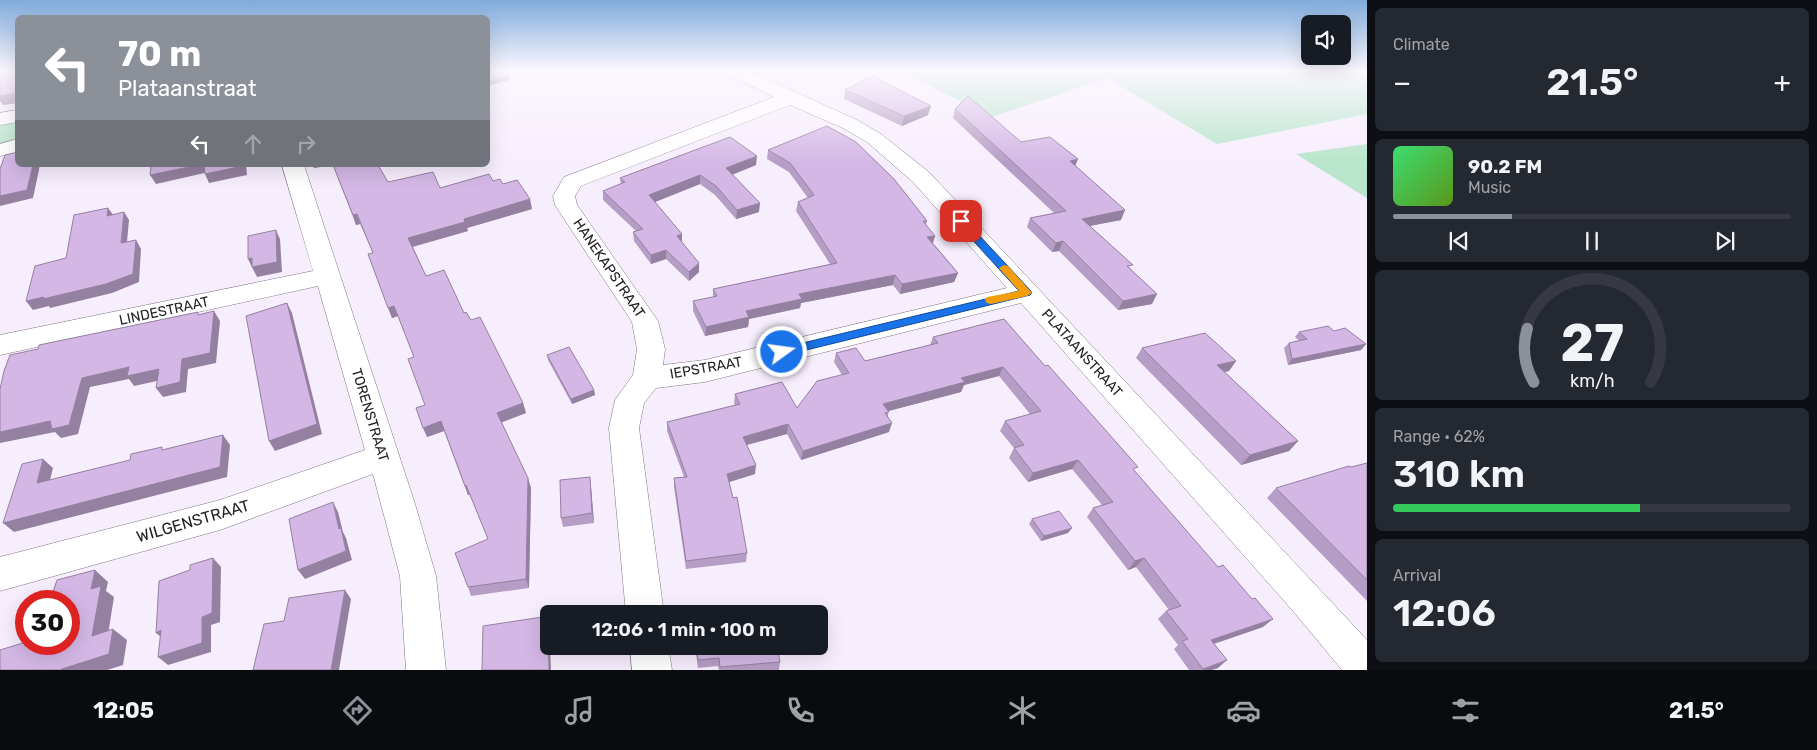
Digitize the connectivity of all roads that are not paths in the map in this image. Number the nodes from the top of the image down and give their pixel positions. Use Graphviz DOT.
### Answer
graph roads {
  1 [pos="781,101"];
  2 [pos="798,101"];
  3 [pos="15,116"];
  4 [pos="0,119"];
  5 [pos="15,146"];
  6 [pos="0,150"];
  7 [pos="294,167"];
  8 [pos="328,276"];
  9 [pos="1027,293"];
  10 [pos="0,345"];
  11 [pos="647,378"];
  12 [pos="382,457"];
  13 [pos="0,574"];
  14 [pos="644,605"];
  15 [pos="650,655"];
  16 [pos="426,670"];
  17 [pos="652,670"];
  18 [pos="1367,670"];
  1 -- 11 [label="street, HANEKAPSTRAAT"];
  2 -- 9 [label="street, PLATAANSTRAAT"];
  3 -- 4 [label="street"];
  5 -- 6 [label="street"];
  7 -- 8 [label="street, TORENSTRAAT"];
  8 -- 10 [label="street, LINDESTRAAT"];
  8 -- 12 [label="street, TORENSTRAAT"];
  9 -- 11 [label="street, IEPSTRAAT"];
  9 -- 18 [label="street, PLATAANSTRAAT"];
  11 -- 14 [label="street, HANEKAPSTRAAT"];
  12 -- 13 [label="street, WILGENSTRAAT"];
  12 -- 16 [label="street, TORENSTRAAT"];
  15 -- 17 [label="street"];
}
